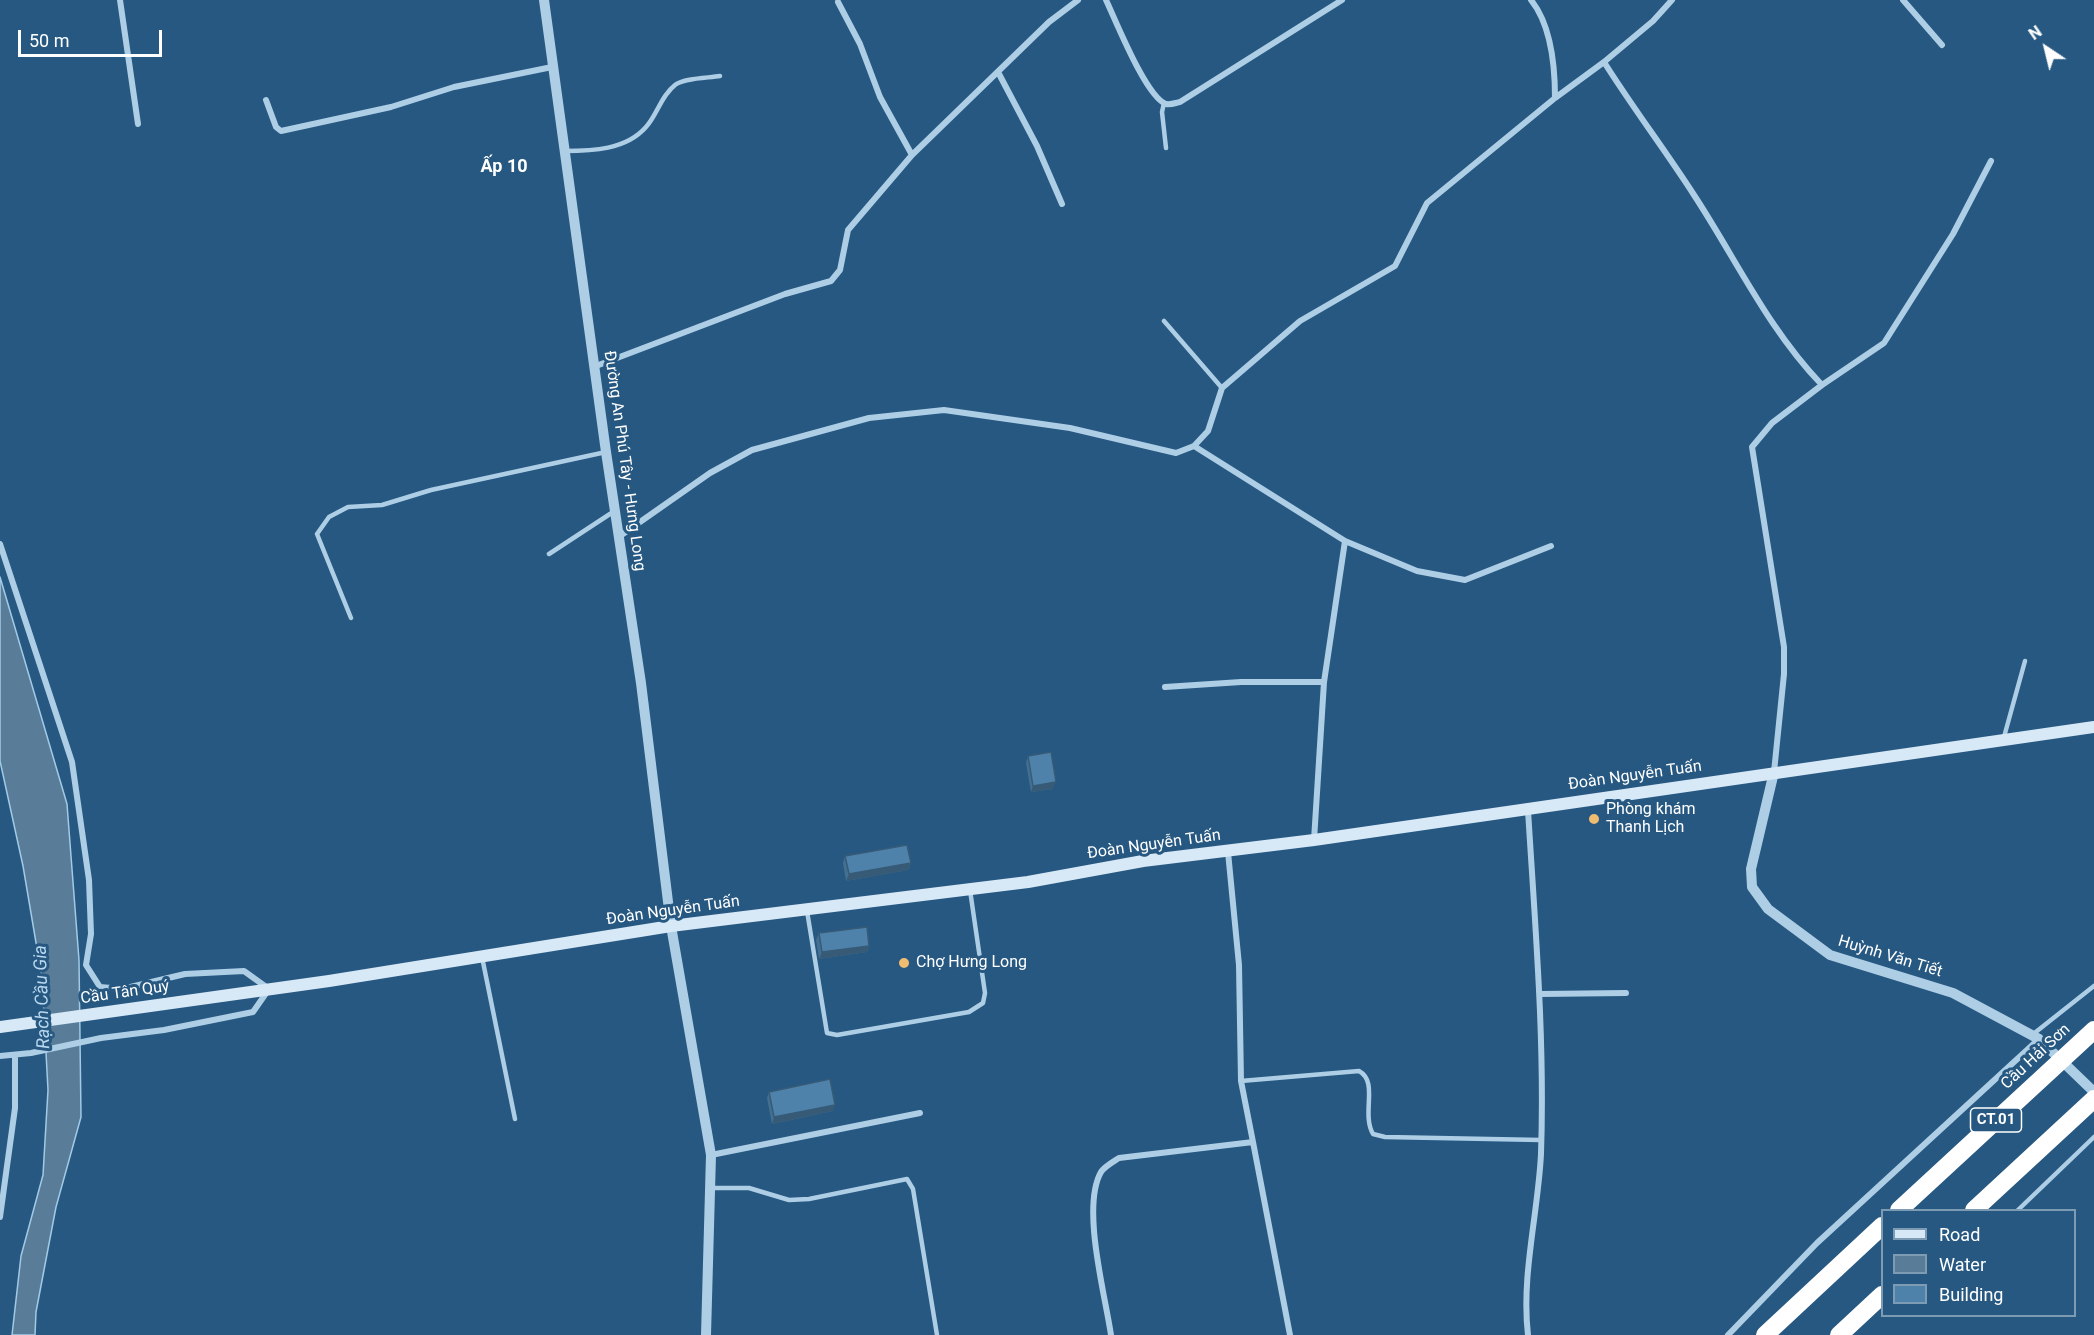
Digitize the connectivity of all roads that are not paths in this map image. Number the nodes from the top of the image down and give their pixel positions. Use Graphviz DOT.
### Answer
graph roads {
  1 [pos="120,0"];
  2 [pos="544,0"];
  3 [pos="1078,0"];
  4 [pos="1106,0"];
  5 [pos="1342,0"];
  6 [pos="1531,0"];
  7 [pos="1672,0"];
  8 [pos="1903,0"];
  9 [pos="838,2"];
  10 [pos="1942,45"];
  11 [pos="1604,62"];
  12 [pos="552,67"];
  13 [pos="998,72"];
  14 [pos="720,76"];
  15 [pos="1556,98"];
  16 [pos="266,100"];
  17 [pos="1164,103"];
  18 [pos="138,124"];
  19 [pos="1166,148"];
  20 [pos="564,151"];
  21 [pos="912,155"];
  22 [pos="1991,161"];
  23 [pos="1062,204"];
  24 [pos="1164,321"];
  25 [pos="596,366"];
  26 [pos="1822,384"];
  27 [pos="1222,388"];
  28 [pos="1194,446"];
  29 [pos="606,452"];
  30 [pos="616,511"];
  31 [pos="620,536"];
  32 [pos="1346,541"];
  33 [pos="0,544"];
  34 [pos="1551,546"];
  35 [pos="549,554"];
  36 [pos="351,618"];
  37 [pos="2025,661"];
  38 [pos="1324,682"];
  39 [pos="1165,687"];
  40 [pos="2094,727"];
  41 [pos="2003,740"];
  42 [pos="1774,772"];
  43 [pos="1528,809"];
  44 [pos="1314,840"];
  45 [pos="1228,852"];
  46 [pos="970,890"];
  47 [pos="807,911"];
  48 [pos="671,926"];
  49 [pos="482,957"];
  50 [pos="2094,986"];
  51 [pos="269,989"];
  52 [pos="1626,993"];
  53 [pos="1540,994"];
  54 [pos="219,996"];
  55 [pos="0,1028"];
  56 [pos="2094,1030"];
  57 [pos="2035,1037"];
  58 [pos="15,1054"];
  59 [pos="0,1056"];
  60 [pos="1241,1081"];
  61 [pos="2094,1092"];
  62 [pos="2094,1099"];
  63 [pos="920,1113"];
  64 [pos="515,1119"];
  65 [pos="2094,1137"];
  66 [pos="1541,1140"];
  67 [pos="1254,1142"];
  68 [pos="711,1155"];
  69 [pos="711,1188"];
  70 [pos="1900,1209"];
  71 [pos="1975,1209"];
  72 [pos="2019,1209"];
  73 [pos="0,1217"];
  74 [pos="1881,1227"];
  75 [pos="1881,1296"];
  76 [pos="704,1335"];
  77 [pos="937,1335"];
  78 [pos="1111,1335"];
  79 [pos="1290,1335"];
  80 [pos="1528,1335"];
  81 [pos="1728,1335"];
  82 [pos="1765,1335"];
  83 [pos="1839,1335"];
  1 -- 18 [label="street"];
  2 -- 12 [label="street, Đường An Phú Tây - Hưng Long"];
  3 -- 13 [label="street"];
  4 -- 17 [label="street"];
  5 -- 17 [label="street"];
  6 -- 15 [label="street"];
  7 -- 11 [label="street"];
  8 -- 10 [label="street"];
  9 -- 21 [label="street"];
  11 -- 15 [label="street"];
  11 -- 26 [label="street"];
  12 -- 16 [label="street"];
  12 -- 20 [label="street, Đường An Phú Tây - Hưng Long"];
  13 -- 21 [label="street"];
  13 -- 23 [label="street"];
  14 -- 20 [label="lane"];
  15 -- 27 [label="street"];
  17 -- 19 [label="lane"];
  20 -- 25 [label="street, Đường An Phú Tây - Hưng Long"];
  21 -- 25 [label="street"];
  22 -- 26 [label="street"];
  24 -- 27 [label="lane"];
  25 -- 29 [label="street, Đường An Phú Tây - Hưng Long"];
  26 -- 42 [label="street"];
  27 -- 28 [label="street"];
  28 -- 31 [label="street"];
  28 -- 32 [label="street"];
  29 -- 30 [label="street, Đường An Phú Tây - Hưng Long"];
  29 -- 36 [label="lane"];
  30 -- 31 [label="street, Đường An Phú Tây - Hưng Long"];
  30 -- 35 [label="lane"];
  31 -- 48 [label="street, Đường An Phú Tây - Hưng Long"];
  32 -- 34 [label="street"];
  32 -- 38 [label="street"];
  33 -- 51 [label="street"];
  37 -- 41 [label="lane"];
  38 -- 39 [label="street"];
  38 -- 44 [label="street"];
  40 -- 41 [label="main road, Đoàn Nguyễn Tuấn"];
  41 -- 42 [label="main road, Đoàn Nguyễn Tuấn"];
  42 -- 43 [label="main road, Đoàn Nguyễn Tuấn"];
  42 -- 57 [label="street, Huỳnh Văn Tiết"];
  43 -- 44 [label="main road, Đoàn Nguyễn Tuấn"];
  43 -- 53 [label="street"];
  44 -- 45 [label="main road, Đoàn Nguyễn Tuấn"];
  45 -- 46 [label="main road, Đoàn Nguyễn Tuấn"];
  45 -- 60 [label="street"];
  46 -- 47 [label="main road, Đoàn Nguyễn Tuấn"];
  46 -- 47 [label="lane"];
  47 -- 48 [label="main road, Đoàn Nguyễn Tuấn"];
  48 -- 49 [label="main road, Đoàn Nguyễn Tuấn"];
  48 -- 68 [label="street, Đường An Phú Tây - Hưng Long"];
  49 -- 51 [label="main road, Đoàn Nguyễn Tuấn"];
  49 -- 64 [label="lane"];
  50 -- 57 [label="lane"];
  51 -- 54 [label="main road, Đoàn Nguyễn Tuấn"];
  51 -- 58 [label="street"];
  52 -- 53 [label="street"];
  53 -- 66 [label="street"];
  54 -- 55 [label="main road, Cầu Tân Quý"];
  56 -- 70 [label="highway, Cầu Hải Sơn / CT.01, bridge"];
  57 -- 61 [label="street, Huỳnh Văn Tiết"];
  57 -- 81 [label="street"];
  58 -- 59 [label="street"];
  58 -- 73 [label="street"];
  60 -- 66 [label="lane"];
  60 -- 67 [label="street"];
  62 -- 71 [label="highway"];
  63 -- 68 [label="street"];
  65 -- 72 [label="lane"];
  66 -- 80 [label="street"];
  67 -- 78 [label="street"];
  67 -- 79 [label="street"];
  68 -- 69 [label="street, Đường An Phú Tây - Hưng Long"];
  69 -- 76 [label="street, Đường An Phú Tây - Hưng Long"];
  69 -- 77 [label="lane"];
  74 -- 82 [label="highway"];
  75 -- 83 [label="highway"];
}
